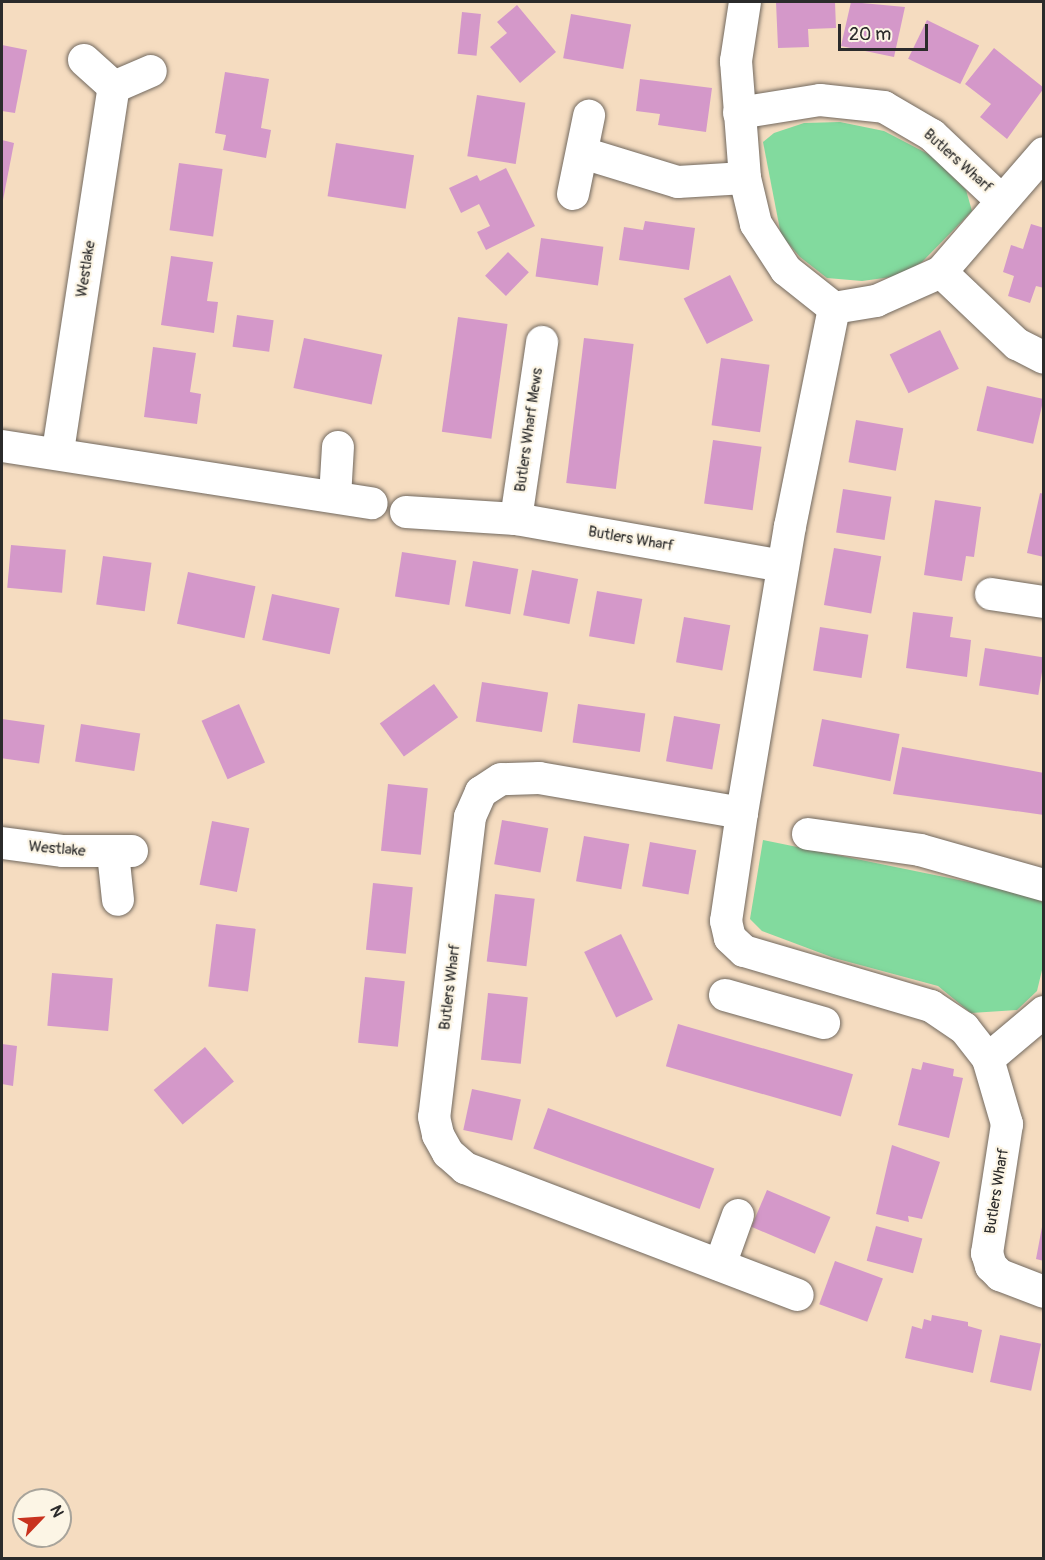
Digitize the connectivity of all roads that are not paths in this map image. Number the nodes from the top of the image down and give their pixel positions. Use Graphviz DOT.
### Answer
graph roads {
  1 [pos="745,2"];
  2 [pos="84,60"];
  3 [pos="151,71"];
  4 [pos="114,87"];
  5 [pos="740,113"];
  6 [pos="589,116"];
  7 [pos="583,153"];
  8 [pos="1044,153"];
  9 [pos="745,178"];
  10 [pos="573,194"];
  11 [pos="1001,200"];
  12 [pos="941,272"];
  13 [pos="834,308"];
  14 [pos="542,342"];
  15 [pos="1044,358"];
  16 [pos="2,446"];
  17 [pos="338,447"];
  18 [pos="58,452"];
  19 [pos="336,497"];
  20 [pos="372,503"];
  21 [pos="406,512"];
  22 [pos="516,519"];
  23 [pos="783,566"];
  24 [pos="991,594"];
  25 [pos="1044,602"];
  26 [pos="742,813"];
  27 [pos="808,834"];
  28 [pos="2,843"];
  29 [pos="1044,885"];
  30 [pos="118,900"];
  31 [pos="789,964"];
  32 [pos="725,995"];
  33 [pos="775,1008"];
  34 [pos="1044,1012"];
  35 [pos="824,1023"];
  36 [pos="988,1059"];
  37 [pos="738,1215"];
  38 [pos="720,1265"];
  39 [pos="1044,1292"];
  40 [pos="798,1294"];
  1 -- 5 [label="street"];
  2 -- 4 [label="street"];
  3 -- 4 [label="street"];
  4 -- 18 [label="street, Westlake"];
  5 -- 9 [label="street"];
  5 -- 11 [label="street, Butlers Wharf"];
  6 -- 7 [label="street"];
  7 -- 9 [label="street"];
  7 -- 10 [label="street"];
  8 -- 11 [label="street, Butlers Wharf"];
  9 -- 13 [label="street"];
  11 -- 12 [label="street, Butlers Wharf"];
  12 -- 13 [label="street, Butlers Wharf"];
  12 -- 15 [label="street"];
  13 -- 23 [label="street, Butlers Wharf"];
  14 -- 22 [label="street, Butlers Wharf Mews"];
  16 -- 18 [label="street"];
  17 -- 19 [label="street"];
  18 -- 19 [label="street"];
  19 -- 20 [label="street"];
  21 -- 22 [label="street, Butlers Wharf"];
  22 -- 23 [label="street, Butlers Wharf"];
  23 -- 26 [label="street, Butlers Wharf"];
  24 -- 25 [label="street"];
  26 -- 31 [label="street, Butlers Wharf"];
  26 -- 38 [label="street, Butlers Wharf"];
  27 -- 29 [label="street"];
  28 -- 30 [label="street, Westlake"];
  31 -- 33 [label="street"];
  31 -- 36 [label="street, Butlers Wharf"];
  32 -- 33 [label="street"];
  33 -- 35 [label="street"];
  34 -- 36 [label="street"];
  36 -- 39 [label="street, Butlers Wharf"];
  37 -- 38 [label="street"];
  38 -- 40 [label="street, Butlers Wharf"];
}
